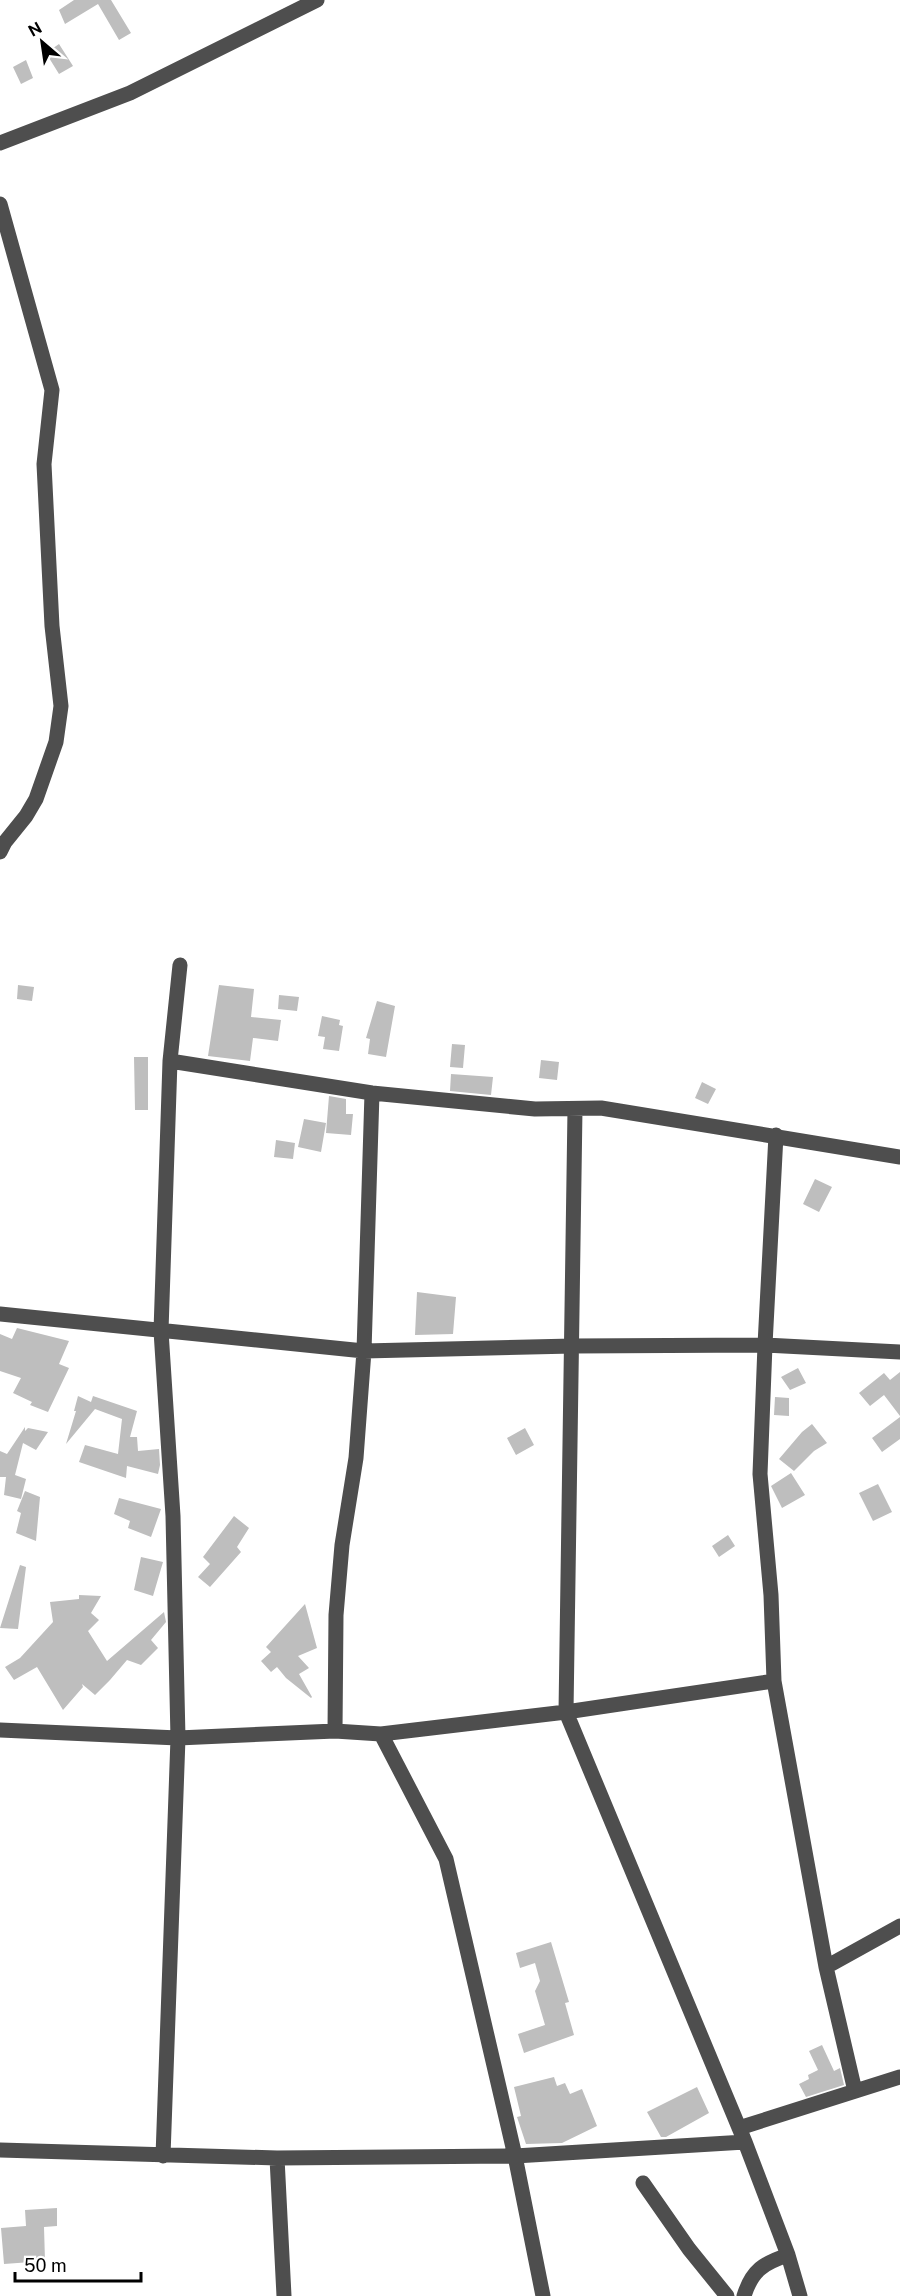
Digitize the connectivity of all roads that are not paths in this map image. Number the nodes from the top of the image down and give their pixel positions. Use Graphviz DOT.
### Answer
graph roads {
  1 [pos="317,0"];
  2 [pos="0,143"];
  3 [pos="0,204"];
  4 [pos="0,852"];
  5 [pos="180,965"];
  6 [pos="170,1061"];
  7 [pos="372,1093"];
  8 [pos="575,1109"];
  9 [pos="776,1135"];
  10 [pos="900,1156"];
  11 [pos="0,1314"];
  12 [pos="161,1330"];
  13 [pos="573,1346"];
  14 [pos="765,1346"];
  15 [pos="364,1351"];
  16 [pos="900,1352"];
  17 [pos="774,1681"];
  18 [pos="566,1712"];
  19 [pos="0,1730"];
  20 [pos="335,1731"];
  21 [pos="381,1734"];
  22 [pos="178,1738"];
  23 [pos="900,1926"];
  24 [pos="826,1966"];
  25 [pos="900,2077"];
  26 [pos="855,2091"];
  27 [pos="742,2135"];
  28 [pos="0,2150"];
  29 [pos="163,2156"];
  30 [pos="515,2156"];
  31 [pos="277,2158"];
  32 [pos="643,2183"];
  33 [pos="788,2255"];
  34 [pos="284,2296"];
  35 [pos="543,2296"];
  36 [pos="726,2296"];
  37 [pos="744,2296"];
  38 [pos="800,2296"];
  1 -- 2 [label="street"];
  3 -- 4 [label="street"];
  5 -- 6 [label="street"];
  6 -- 7 [label="street"];
  6 -- 12 [label="street"];
  7 -- 8 [label="street"];
  7 -- 15 [label="street"];
  8 -- 9 [label="street"];
  8 -- 13 [label="street"];
  9 -- 10 [label="street"];
  9 -- 14 [label="street"];
  11 -- 12 [label="street"];
  12 -- 15 [label="street"];
  12 -- 22 [label="street"];
  13 -- 14 [label="street"];
  13 -- 15 [label="street"];
  13 -- 18 [label="street"];
  14 -- 16 [label="street"];
  14 -- 17 [label="street"];
  15 -- 20 [label="street"];
  17 -- 18 [label="street"];
  17 -- 24 [label="street"];
  18 -- 21 [label="street"];
  18 -- 27 [label="street"];
  19 -- 22 [label="street"];
  20 -- 21 [label="street"];
  20 -- 22 [label="street"];
  21 -- 30 [label="street"];
  22 -- 29 [label="street"];
  23 -- 24 [label="street"];
  24 -- 26 [label="street"];
  25 -- 26 [label="street"];
  26 -- 27 [label="street"];
  27 -- 30 [label="street"];
  27 -- 33 [label="street"];
  28 -- 29 [label="street"];
  29 -- 31 [label="street"];
  30 -- 31 [label="street"];
  30 -- 35 [label="street"];
  31 -- 34 [label="street"];
  32 -- 36 [label="street"];
  33 -- 37 [label="street"];
  33 -- 38 [label="street"];
}
